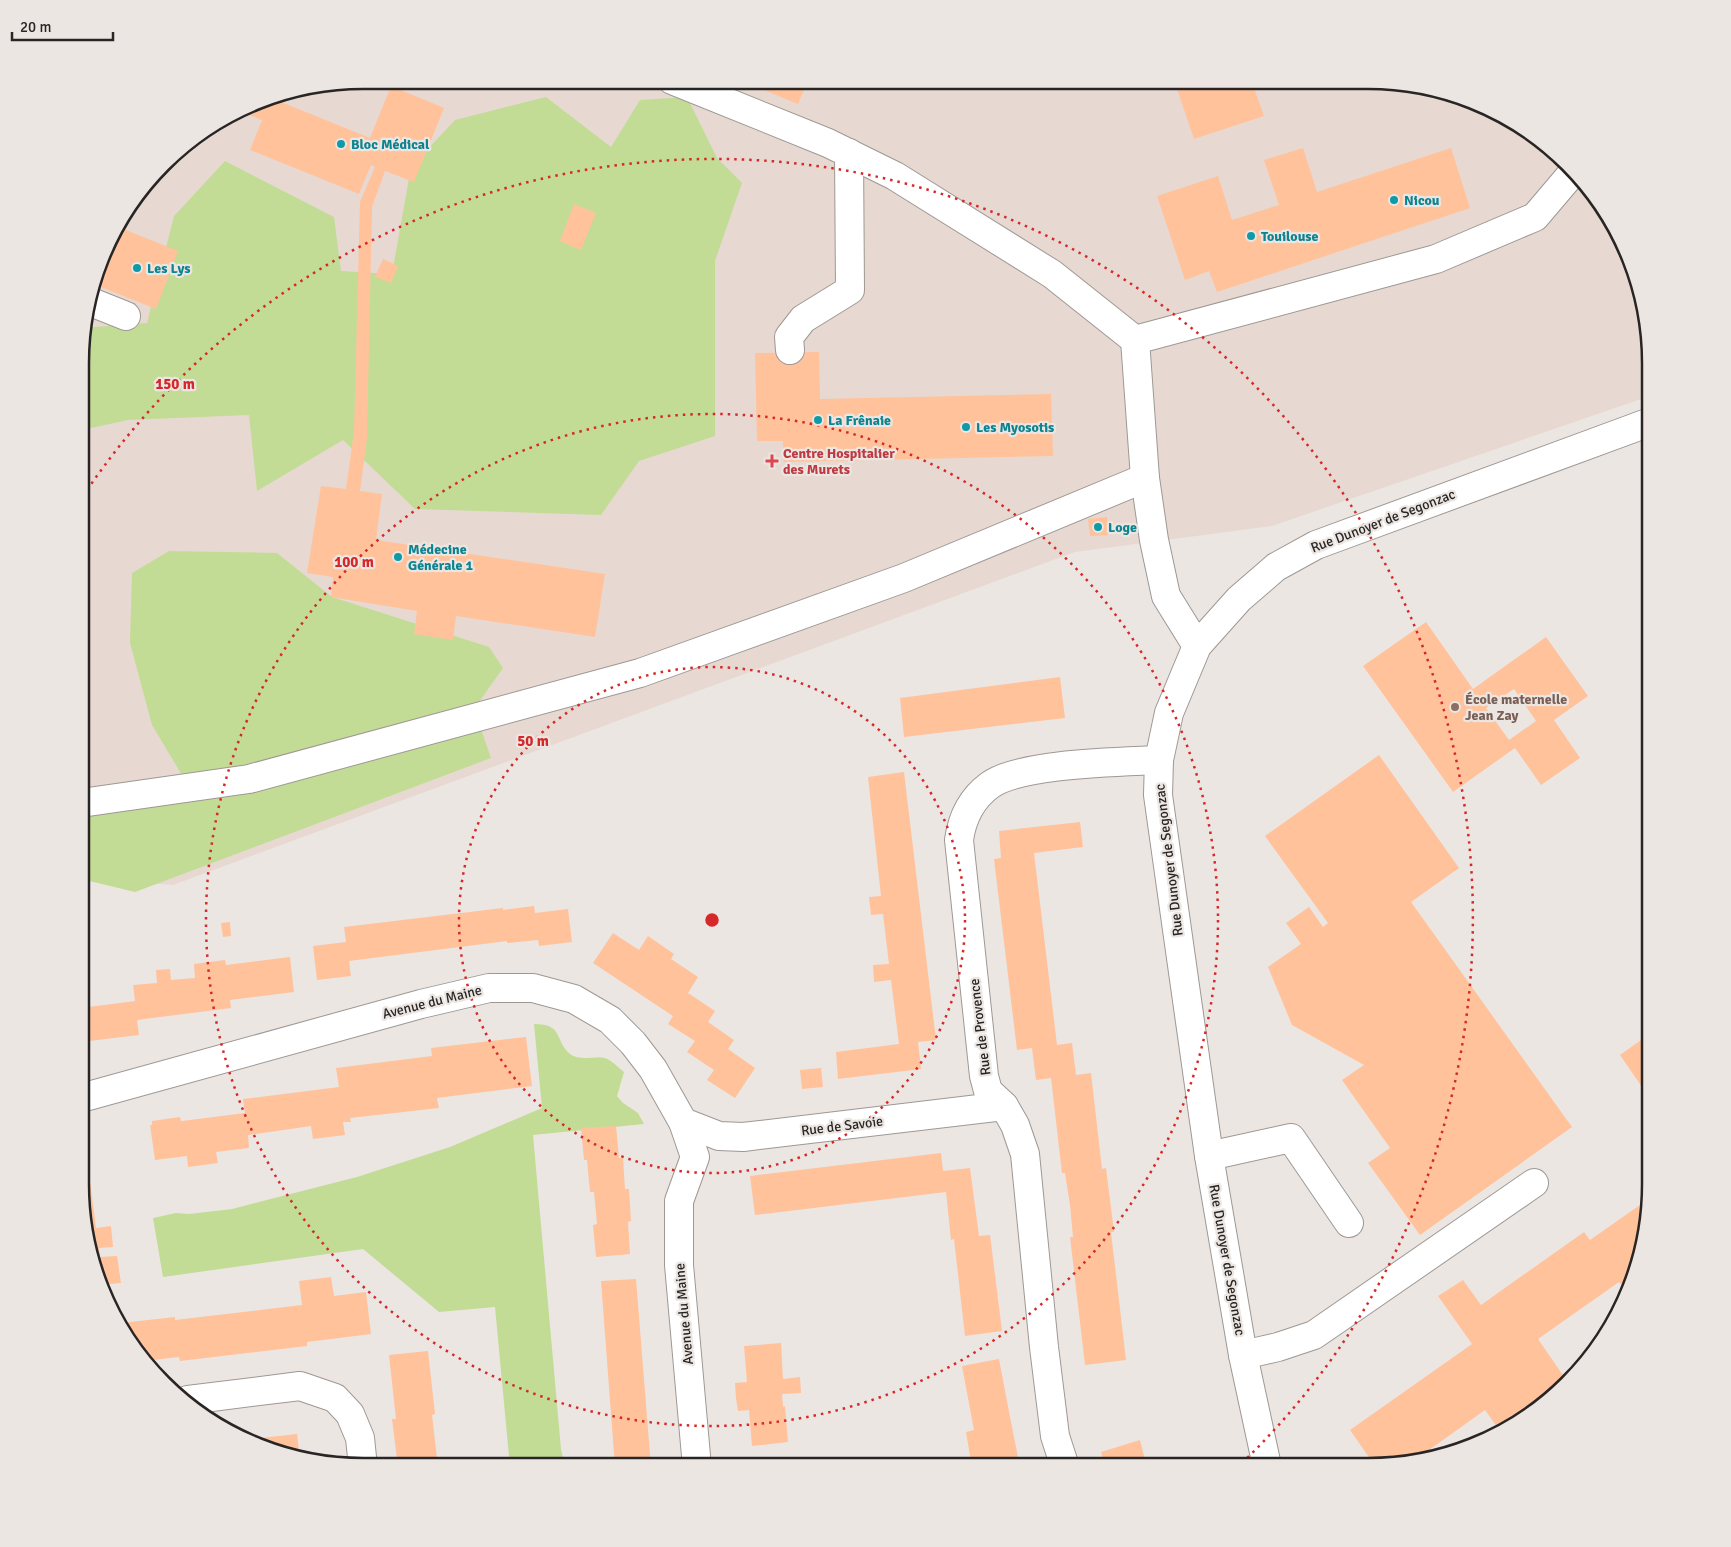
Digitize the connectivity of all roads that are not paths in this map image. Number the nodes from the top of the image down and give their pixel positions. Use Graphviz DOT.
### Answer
graph roads {
  1 [pos="714,89"];
  2 [pos="849,153"];
  3 [pos="1569,177"];
  4 [pos="95,304"];
  5 [pos="126,316"];
  6 [pos="1135,340"];
  7 [pos="790,350"];
  8 [pos="1642,425"];
  9 [pos="1145,478"];
  10 [pos="1197,646"];
  11 [pos="1159,760"];
  12 [pos="89,802"];
  13 [pos="89,1096"];
  14 [pos="1004,1106"];
  15 [pos="683,1122"];
  16 [pos="1209,1156"];
  17 [pos="1534,1183"];
  18 [pos="1349,1223"];
  19 [pos="1243,1355"];
  20 [pos="193,1399"];
  21 [pos="362,1458"];
  22 [pos="696,1458"];
  23 [pos="1062,1458"];
  24 [pos="1265,1458"];
  1 -- 2 [label="street"];
  2 -- 6 [label="street"];
  2 -- 7 [label="street"];
  3 -- 6 [label="street"];
  4 -- 5 [label="street"];
  6 -- 9 [label="street"];
  8 -- 10 [label="street, Rue Dunoyer de Segonzac"];
  9 -- 10 [label="street"];
  9 -- 12 [label="street"];
  10 -- 11 [label="street, Rue Dunoyer de Segonzac"];
  11 -- 14 [label="street, Rue de Provence"];
  11 -- 16 [label="street, Rue Dunoyer de Segonzac"];
  13 -- 15 [label="street, Avenue du Maine"];
  14 -- 15 [label="street, Rue de Savoie"];
  14 -- 23 [label="street, Rue de Provence"];
  15 -- 22 [label="street, Avenue du Maine"];
  16 -- 18 [label="street"];
  16 -- 19 [label="street, Rue Dunoyer de Segonzac"];
  17 -- 19 [label="street"];
  19 -- 24 [label="street, Rue Dunoyer de Segonzac"];
  20 -- 21 [label="street"];
}
